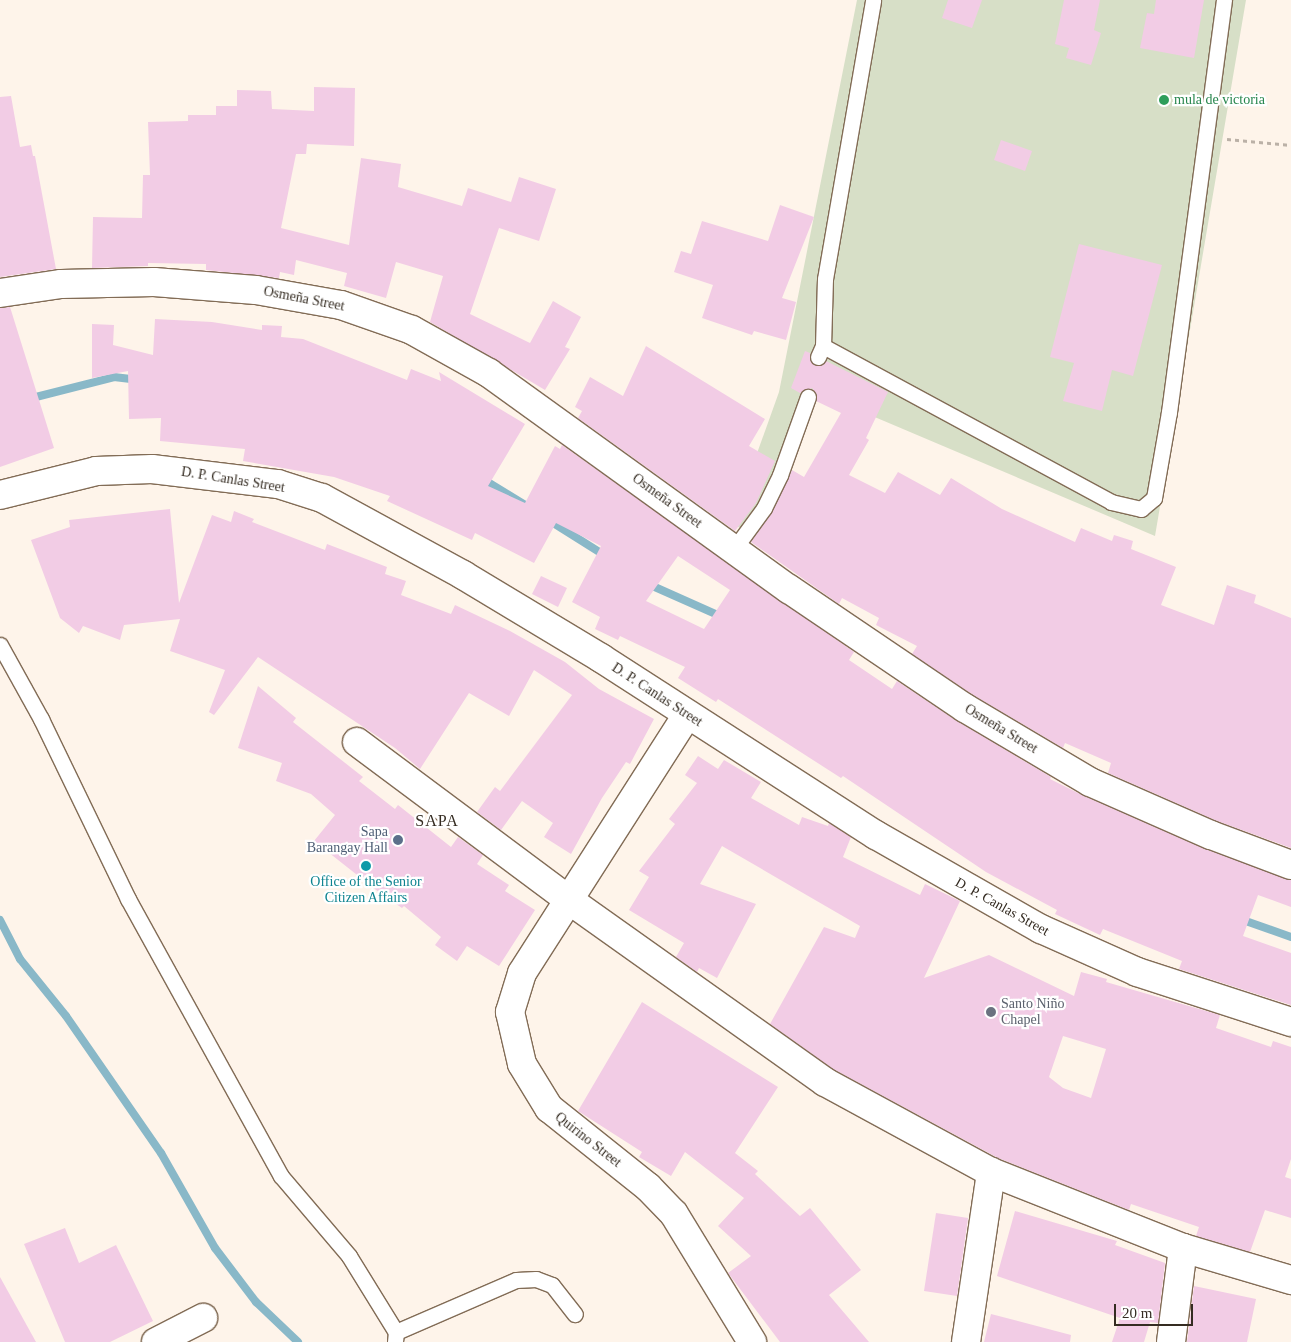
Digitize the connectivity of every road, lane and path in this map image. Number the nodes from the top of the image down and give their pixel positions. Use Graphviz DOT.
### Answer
graph roads {
  1 [pos="873,0"];
  2 [pos="1224,0"];
  3 [pos="1208,137"];
  4 [pos="1291,145"];
  5 [pos="0,293"];
  6 [pos="808,396"];
  7 [pos="0,495"];
  8 [pos="734,549"];
  9 [pos="0,645"];
  10 [pos="687,715"];
  11 [pos="357,742"];
  12 [pos="1291,865"];
  13 [pos="569,900"];
  14 [pos="1291,1022"];
  15 [pos="991,1172"];
  16 [pos="1183,1248"];
  17 [pos="1291,1280"];
  18 [pos="575,1314"];
  19 [pos="203,1318"];
  20 [pos="395,1337"];
  21 [pos="156,1342"];
  22 [pos="752,1342"];
  23 [pos="966,1342"];
  24 [pos="1171,1342"];
  1 -- 3 [label="lane"];
  2 -- 3 [label="lane"];
  3 -- 4 [label="path"];
  5 -- 8 [label="street, Osmeña Street"];
  6 -- 8 [label="lane"];
  7 -- 10 [label="street, D. P. Canlas Street"];
  8 -- 12 [label="street, Osmeña Street"];
  9 -- 20 [label="lane"];
  10 -- 13 [label="street, Quirino Street"];
  10 -- 14 [label="street, D. P. Canlas Street"];
  11 -- 13 [label="street"];
  13 -- 15 [label="street"];
  13 -- 22 [label="street, Quirino Street"];
  15 -- 16 [label="street"];
  15 -- 23 [label="street"];
  16 -- 17 [label="street"];
  16 -- 24 [label="street"];
  18 -- 20 [label="lane"];
  19 -- 21 [label="street"];
}
